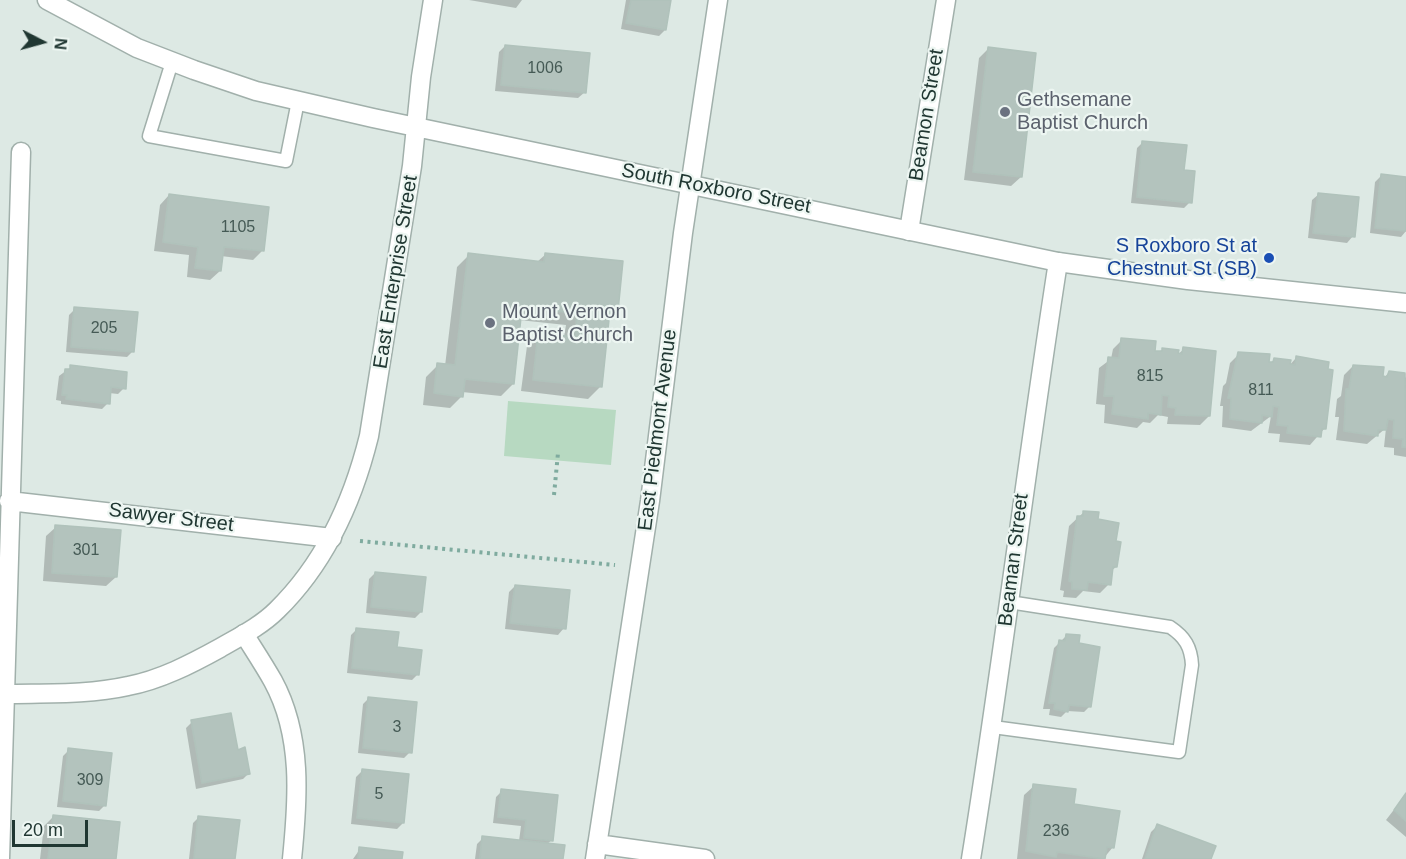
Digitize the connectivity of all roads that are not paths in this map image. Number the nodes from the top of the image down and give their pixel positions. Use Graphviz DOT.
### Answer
graph roads {
  1 [pos="47,0"];
  2 [pos="433,0"];
  3 [pos="718,0"];
  4 [pos="946,0"];
  5 [pos="172,62"];
  6 [pos="298,101"];
  7 [pos="416,128"];
  8 [pos="21,152"];
  9 [pos="691,184"];
  10 [pos="909,231"];
  11 [pos="1058,262"];
  12 [pos="1406,303"];
  13 [pos="9,501"];
  14 [pos="4,533"];
  15 [pos="332,538"];
  16 [pos="1009,602"];
  17 [pos="244,634"];
  18 [pos="5,694"];
  19 [pos="993,727"];
  20 [pos="596,851"];
  21 [pos="0,859"];
  22 [pos="292,859"];
  23 [pos="705,859"];
  24 [pos="972,859"];
  1 -- 5 [label="street, South Roxboro Street"];
  2 -- 7 [label="street, East Enterprise Street"];
  3 -- 9 [label="street, East Piedmont Avenue"];
  4 -- 10 [label="street, Beamon Street"];
  5 -- 6 [label="street, South Roxboro Street"];
  5 -- 6 [label="lane"];
  6 -- 7 [label="street, South Roxboro Street"];
  7 -- 9 [label="street, South Roxboro Street"];
  7 -- 15 [label="street, East Enterprise Street"];
  8 -- 13 [label="street"];
  9 -- 10 [label="street, South Roxboro Street"];
  9 -- 20 [label="street, East Piedmont Avenue"];
  10 -- 11 [label="street, South Roxboro Street"];
  11 -- 12 [label="street, South Roxboro Street"];
  11 -- 16 [label="street, Beaman Street"];
  13 -- 14 [label="street"];
  13 -- 15 [label="street, Sawyer Street"];
  14 -- 18 [label="street"];
  15 -- 17 [label="street, East Enterprise Street"];
  16 -- 19 [label="street, Beaman Street"];
  16 -- 19 [label="lane"];
  17 -- 18 [label="street, East Enterprise Street"];
  17 -- 22 [label="street"];
  18 -- 21 [label="street"];
  19 -- 24 [label="street, Beaman Street"];
  20 -- 23 [label="street"];
}
